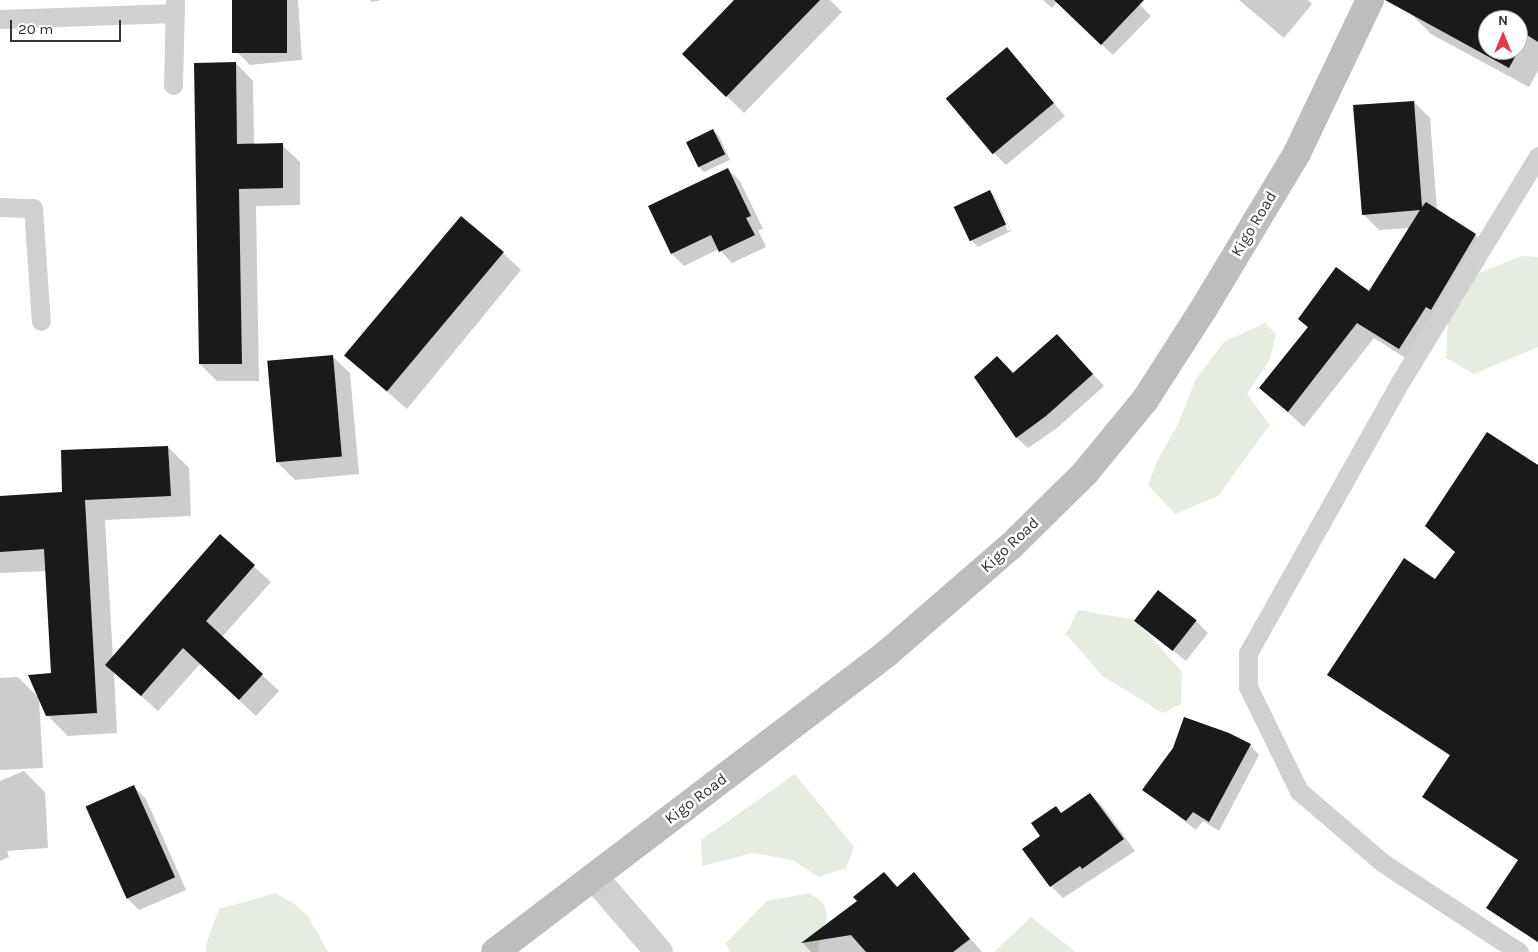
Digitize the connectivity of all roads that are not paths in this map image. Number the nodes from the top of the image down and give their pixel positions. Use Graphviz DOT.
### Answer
graph roads {
  1 [pos="1370,0"];
  2 [pos="175,6"];
  3 [pos="0,19"];
  4 [pos="172,85"];
  5 [pos="1538,156"];
  6 [pos="0,207"];
  7 [pos="41,321"];
  8 [pos="594,877"];
  9 [pos="495,952"];
  10 [pos="659,952"];
  11 [pos="1519,952"];
  1 -- 8 [label="street, Kigo Road"];
  2 -- 3 [label="lane"];
  2 -- 4 [label="lane"];
  5 -- 11 [label="lane"];
  6 -- 7 [label="lane"];
  8 -- 9 [label="street, Kigo Road"];
  8 -- 10 [label="street"];
}
